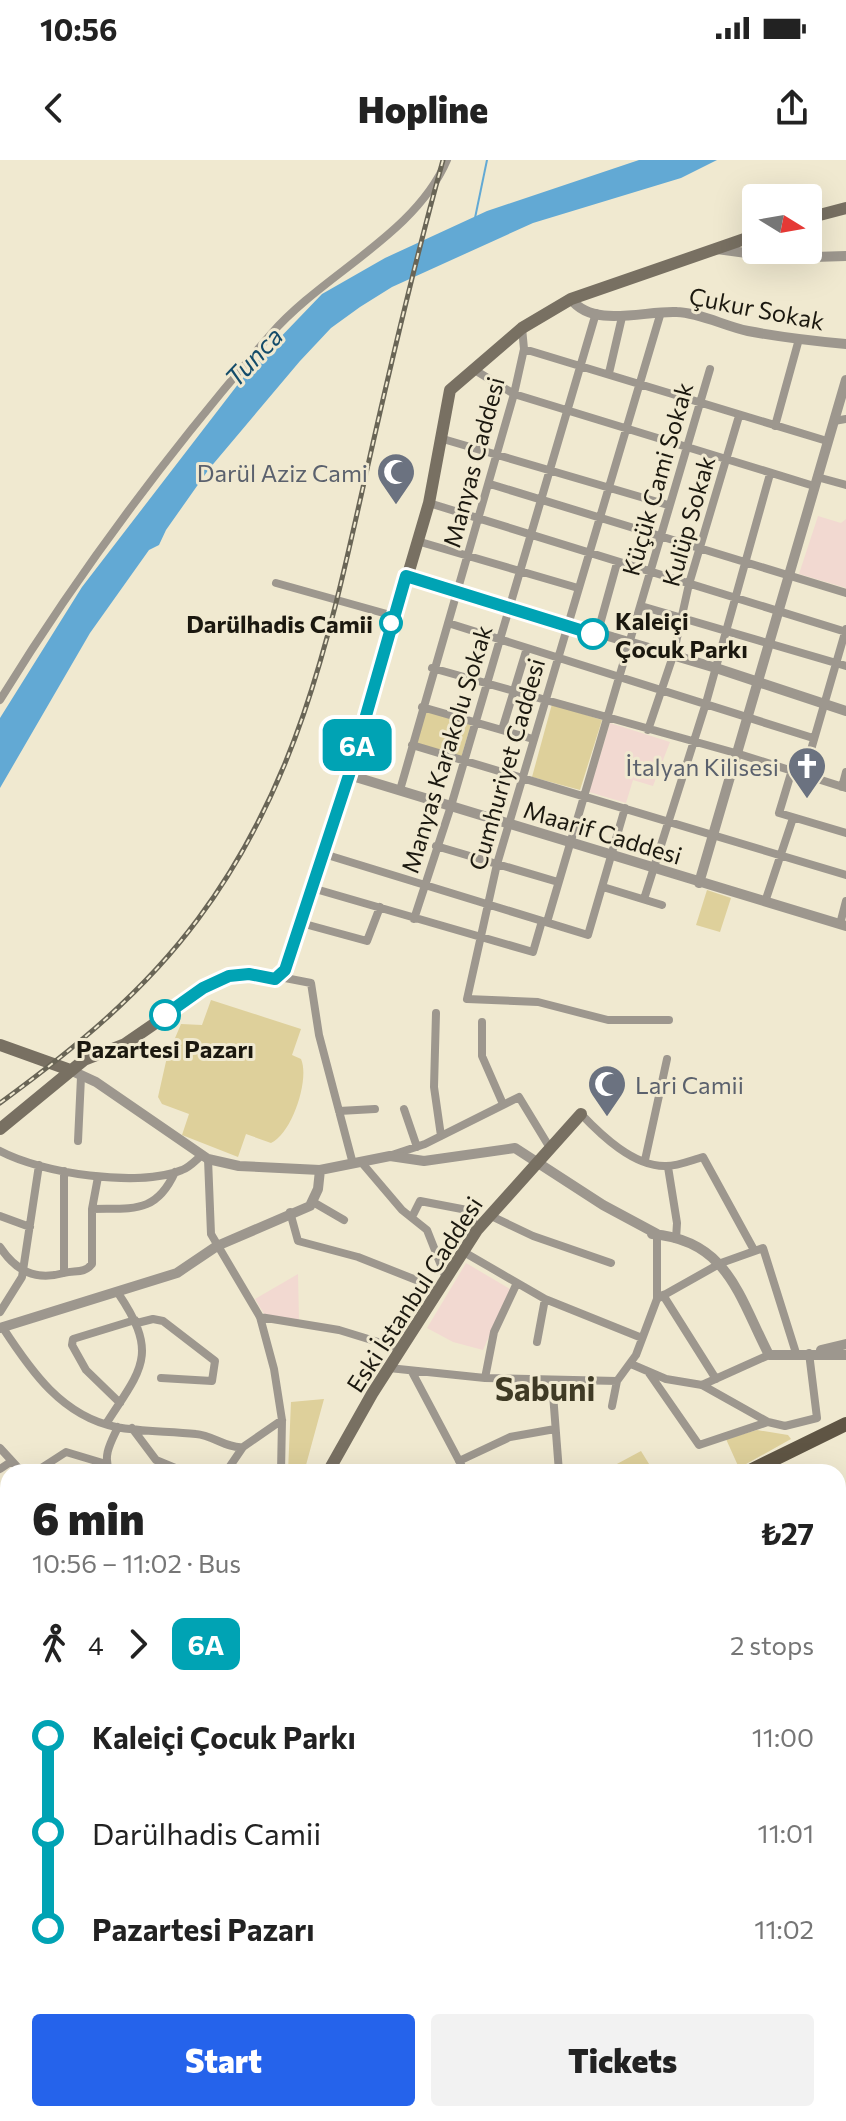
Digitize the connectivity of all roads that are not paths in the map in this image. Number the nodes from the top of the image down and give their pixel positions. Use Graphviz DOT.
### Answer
graph roads {
  1 [pos="447,160"];
  2 [pos="846,208"];
  3 [pos="822,214"];
  4 [pos="742,240"];
  5 [pos="716,249"];
  6 [pos="846,256"];
  7 [pos="571,299"];
  8 [pos="661,312"];
  9 [pos="596,313"];
  10 [pos="622,317"];
  11 [pos="522,328"];
  12 [pos="799,339"];
  13 [pos="846,344"];
  14 [pos="524,349"];
  15 [pos="582,366"];
  16 [pos="473,369"];
  17 [pos="710,369"];
  18 [pos="609,373"];
  19 [pos="846,380"];
  20 [pos="640,383"];
  21 [pos="514,394"];
  22 [pos="698,403"];
  23 [pos="568,412"];
  24 [pos="739,416"];
  25 [pos="846,419"];
  26 [pos="834,421"];
  27 [pos="775,426"];
  28 [pos="628,430"];
  29 [pos="443,439"];
  30 [pos="827,441"];
  31 [pos="685,447"];
  32 [pos="497,453"];
  33 [pos="726,462"];
  34 [pos="552,468"];
  35 [pos="770,474"];
  36 [pos="816,482"];
  37 [pos="490,484"];
  38 [pos="846,485"];
  39 [pos="609,486"];
  40 [pos="543,499"];
  41 [pos="429,503"];
  42 [pos="668,505"];
  43 [pos="479,517"];
  44 [pos="600,517"];
  45 [pos="532,533"];
  46 [pos="659,537"];
  47 [pos="417,541"];
  48 [pos="698,549"];
  49 [pos="589,553"];
  50 [pos="469,556"];
  51 [pos="617,563"];
  52 [pos="745,563"];
  53 [pos="521,570"];
  54 [pos="651,572"];
  55 [pos="406,576"];
  56 [pos="790,576"];
  57 [pos="276,583"];
  58 [pos="689,584"];
  59 [pos="578,588"];
  60 [pos="458,590"];
  61 [pos="846,593"];
  62 [pos="735,598"];
  63 [pos="511,606"];
  64 [pos="641,606"];
  65 [pos="780,611"];
  66 [pos="394,616"];
  67 [pos="682,616"];
  68 [pos="448,623"];
  69 [pos="567,625"];
  70 [pos="726,629"];
  71 [pos="846,630"];
  72 [pos="597,635"];
  73 [pos="501,640"];
  74 [pos="771,642"];
  75 [pos="630,644"];
  76 [pos="527,648"];
  77 [pos="673,656"];
  78 [pos="558,657"];
  79 [pos="836,663"];
  80 [pos="846,666"];
  81 [pos="432,668"];
  82 [pos="716,668"];
  83 [pos="620,677"];
  84 [pos="487,684"];
  85 [pos="757,685"];
  86 [pos="661,690"];
  87 [pos="514,691"];
  88 [pos="0,700"];
  89 [pos="545,700"];
  90 [pos="706,703"];
  91 [pos="823,705"];
  92 [pos="422,707"];
  93 [pos="846,711"];
  94 [pos="608,718"];
  95 [pos="749,718"];
  96 [pos="475,722"];
  97 [pos="502,730"];
  98 [pos="648,730"];
  99 [pos="813,738"];
  100 [pos="533,739"];
  101 [pos="694,741"];
  102 [pos="412,745"];
  103 [pos="739,754"];
  104 [pos="464,761"];
  105 [pos="792,770"];
  106 [pos="846,772"];
  107 [pos="804,774"];
  108 [pos="349,775"];
  109 [pos="522,777"];
  110 [pos="844,787"];
  111 [pos="400,790"];
  112 [pos="583,795"];
  113 [pos="451,806"];
  114 [pos="625,808"];
  115 [pos="793,818"];
  116 [pos="669,822"];
  117 [pos="508,824"];
  118 [pos="846,833"];
  119 [pos="715,835"];
  120 [pos="569,843"];
  121 [pos="436,846"];
  122 [pos="324,854"];
  123 [pos="611,855"];
  124 [pos="780,855"];
  125 [pos="497,864"];
  126 [pos="654,868"];
  127 [pos="846,875"];
  128 [pos="558,882"];
  129 [pos="699,883"];
  130 [pos="425,886"];
  131 [pos="603,887"];
  132 [pos="312,888"];
  133 [pos="644,899"];
  134 [pos="846,901"];
  135 [pos="765,902"];
  136 [pos="486,904"];
  137 [pos="662,905"];
  138 [pos="380,907"];
  139 [pos="414,919"];
  140 [pos="544,921"];
  141 [pos="301,923"];
  142 [pos="843,925"];
  143 [pos="478,937"];
  144 [pos="280,977"];
  145 [pos="436,1013"];
  146 [pos="669,1020"];
  147 [pos="482,1022"];
  148 [pos="0,1045"];
  149 [pos="95,1056"];
  150 [pos="667,1059"];
  151 [pos="75,1074"];
  152 [pos="96,1082"];
  153 [pos="503,1104"];
  154 [pos="375,1109"];
  155 [pos="404,1109"];
  156 [pos="339,1111"];
  157 [pos="581,1114"];
  158 [pos="0,1129"];
  159 [pos="441,1136"];
  160 [pos="78,1141"];
  161 [pos="417,1147"];
  162 [pos="550,1148"];
  163 [pos="0,1151"];
  164 [pos="390,1156"];
  165 [pos="205,1157"];
  166 [pos="645,1160"];
  167 [pos="536,1163"];
  168 [pos="357,1164"];
  169 [pos="39,1165"];
  170 [pos="668,1167"];
  171 [pos="320,1170"];
  172 [pos="64,1171"];
  173 [pos="175,1172"];
  174 [pos="98,1177"];
  175 [pos="313,1202"];
  176 [pos="92,1209"];
  177 [pos="290,1212"];
  178 [pos="489,1215"];
  179 [pos="0,1216"];
  180 [pos="412,1217"];
  181 [pos="344,1220"];
  182 [pos="30,1227"];
  183 [pos="477,1230"];
  184 [pos="657,1234"];
  185 [pos="676,1239"];
  186 [pos="217,1246"];
  187 [pos="0,1247"];
  188 [pos="758,1249"];
  189 [pos="462,1251"];
  190 [pos="611,1263"];
  191 [pos="721,1263"];
  192 [pos="23,1270"];
  193 [pos="64,1273"];
  194 [pos="442,1283"];
  195 [pos="516,1285"];
  196 [pos="118,1293"];
  197 [pos="660,1297"];
  198 [pos="545,1299"];
  199 [pos="0,1312"];
  200 [pos="260,1317"];
  201 [pos="136,1322"];
  202 [pos="1,1328"];
  203 [pos="642,1338"];
  204 [pos="537,1342"];
  205 [pos="846,1344"];
  206 [pos="401,1349"];
  207 [pos="796,1353"];
  208 [pos="809,1353"];
  209 [pos="769,1355"];
  210 [pos="846,1355"];
  211 [pos="631,1364"];
  212 [pos="389,1368"];
  213 [pos="412,1372"];
  214 [pos="648,1373"];
  215 [pos="161,1378"];
  216 [pos="485,1378"];
  217 [pos="716,1379"];
  218 [pos="552,1381"];
  219 [pos="617,1381"];
  220 [pos="702,1385"];
  221 [pos="120,1403"];
  222 [pos="612,1406"];
  223 [pos="282,1420"];
  224 [pos="768,1422"];
  225 [pos="106,1424"];
  226 [pos="846,1424"];
  227 [pos="118,1427"];
  228 [pos="132,1428"];
  229 [pos="555,1429"];
  230 [pos="846,1433"];
  231 [pos="243,1447"];
  232 [pos="0,1448"];
  233 [pos="12,1461"];
  234 [pos="459,1461"];
  235 [pos="8,1464"];
  236 [pos="15,1464"];
  237 [pos="47,1464"];
  238 [pos="98,1464"];
  239 [pos="109,1464"];
  240 [pos="166,1464"];
  241 [pos="231,1464"];
  242 [pos="281,1464"];
  243 [pos="333,1464"];
  244 [pos="461,1464"];
  245 [pos="558,1464"];
  246 [pos="764,1464"];
  247 [pos="784,1464"];
  1 -- 88 [label="street"];
  2 -- 3 [label="main road"];
  4 -- 5 [label="main road"];
  5 -- 6 [label="street"];
  5 -- 7 [label="main road"];
  7 -- 9 [label="street, Çukur Sokak"];
  7 -- 11 [label="main road"];
  8 -- 10 [label="street, Çukur Sokak"];
  8 -- 12 [label="street, Çukur Sokak"];
  8 -- 20 [label="street, Cumhuriyet Caddesi"];
  9 -- 10 [label="street, Çukur Sokak"];
  9 -- 15 [label="street, Manyas Karakolu Sokak"];
  10 -- 18 [label="street"];
  11 -- 14 [label="street, Manyas Caddesi"];
  11 -- 16 [label="main road"];
  12 -- 13 [label="street, Çukur Sokak"];
  12 -- 27 [label="street"];
  14 -- 15 [label="street"];
  14 -- 21 [label="street, Manyas Caddesi"];
  15 -- 18 [label="street"];
  15 -- 23 [label="street, Manyas Karakolu Sokak"];
  16 -- 21 [label="street"];
  16 -- 29 [label="main road"];
  17 -- 22 [label="street, Küçük Cami Sokak"];
  18 -- 20 [label="street"];
  19 -- 26 [label="street"];
  20 -- 22 [label="street"];
  20 -- 28 [label="street, Cumhuriyet Caddesi"];
  21 -- 23 [label="street"];
  21 -- 32 [label="street, Manyas Caddesi"];
  22 -- 24 [label="street"];
  22 -- 31 [label="street, Küçük Cami Sokak"];
  23 -- 28 [label="street"];
  23 -- 34 [label="street, Manyas Karakolu Sokak"];
  24 -- 27 [label="street"];
  24 -- 33 [label="street, Kulüp Sokak"];
  25 -- 26 [label="street"];
  26 -- 30 [label="street"];
  27 -- 30 [label="street"];
  28 -- 31 [label="street"];
  28 -- 39 [label="street, Cumhuriyet Caddesi"];
  29 -- 32 [label="street"];
  29 -- 41 [label="main road"];
  30 -- 36 [label="street"];
  31 -- 33 [label="street"];
  31 -- 42 [label="street, Küçük Cami Sokak"];
  32 -- 34 [label="street"];
  32 -- 37 [label="street, Manyas Caddesi"];
  33 -- 35 [label="street"];
  33 -- 48 [label="street, Kulüp Sokak"];
  34 -- 39 [label="street"];
  34 -- 40 [label="street, Manyas Karakolu Sokak"];
  35 -- 36 [label="street"];
  35 -- 52 [label="street"];
  36 -- 38 [label="street"];
  36 -- 56 [label="street"];
  37 -- 40 [label="street"];
  37 -- 43 [label="street, Manyas Caddesi"];
  39 -- 42 [label="street"];
  39 -- 44 [label="street, Cumhuriyet Caddesi"];
  40 -- 44 [label="street"];
  40 -- 45 [label="street, Manyas Karakolu Sokak"];
  41 -- 43 [label="street"];
  41 -- 47 [label="main road"];
  42 -- 46 [label="street, Küçük Cami Sokak"];
  43 -- 45 [label="street"];
  43 -- 50 [label="street, Manyas Caddesi"];
  44 -- 46 [label="street"];
  44 -- 49 [label="street, Cumhuriyet Caddesi"];
  45 -- 49 [label="street"];
  45 -- 53 [label="street, Manyas Karakolu Sokak"];
  46 -- 48 [label="street"];
  46 -- 54 [label="street, Küçük Cami Sokak"];
  47 -- 50 [label="street"];
  47 -- 55 [label="main road"];
  48 -- 52 [label="street"];
  48 -- 58 [label="street, Kulüp Sokak"];
  49 -- 51 [label="street"];
  49 -- 59 [label="street, Cumhuriyet Caddesi"];
  50 -- 53 [label="street"];
  50 -- 60 [label="street, Manyas Caddesi"];
  51 -- 54 [label="street"];
  51 -- 72 [label="street"];
  52 -- 56 [label="street"];
  52 -- 62 [label="street"];
  53 -- 59 [label="street"];
  53 -- 63 [label="street, Manyas Karakolu Sokak"];
  54 -- 58 [label="street"];
  54 -- 64 [label="street, Küçük Cami Sokak"];
  55 -- 60 [label="street"];
  55 -- 66 [label="main road"];
  56 -- 61 [label="street"];
  56 -- 65 [label="street"];
  57 -- 66 [label="street"];
  58 -- 62 [label="street"];
  58 -- 67 [label="street, Kulüp Sokak"];
  59 -- 69 [label="street, Cumhuriyet Caddesi"];
  60 -- 63 [label="street"];
  60 -- 68 [label="street, Manyas Caddesi"];
  62 -- 65 [label="street"];
  62 -- 70 [label="street"];
  63 -- 69 [label="street"];
  63 -- 73 [label="street, Manyas Karakolu Sokak"];
  64 -- 67 [label="street"];
  64 -- 75 [label="street, Küçük Cami Sokak"];
  65 -- 71 [label="street"];
  65 -- 74 [label="street"];
  66 -- 108 [label="main road"];
  67 -- 70 [label="street"];
  67 -- 77 [label="street, Kulüp Sokak"];
  68 -- 73 [label="street"];
  68 -- 81 [label="street, Manyas Caddesi"];
  69 -- 72 [label="street"];
  69 -- 78 [label="street, Cumhuriyet Caddesi"];
  70 -- 74 [label="street"];
  70 -- 82 [label="street"];
  71 -- 79 [label="street"];
  72 -- 75 [label="street"];
  73 -- 76 [label="street"];
  73 -- 84 [label="street, Manyas Karakolu Sokak"];
  74 -- 79 [label="street"];
  74 -- 85 [label="street"];
  75 -- 77 [label="street"];
  75 -- 83 [label="street, Küçük Cami Sokak"];
  76 -- 78 [label="street"];
  76 -- 87 [label="street"];
  77 -- 82 [label="street"];
  77 -- 86 [label="street, Kulüp Sokak"];
  78 -- 83 [label="street"];
  78 -- 89 [label="street, Cumhuriyet Caddesi"];
  79 -- 80 [label="street"];
  79 -- 91 [label="street"];
  81 -- 84 [label="street"];
  81 -- 92 [label="street, Manyas Caddesi"];
  82 -- 85 [label="street"];
  82 -- 90 [label="street"];
  83 -- 86 [label="street"];
  83 -- 94 [label="street, Küçük Cami Sokak"];
  84 -- 87 [label="street"];
  84 -- 96 [label="street, Manyas Karakolu Sokak"];
  85 -- 91 [label="street"];
  85 -- 95 [label="street"];
  86 -- 90 [label="street"];
  86 -- 98 [label="street, Kulüp Sokak"];
  87 -- 89 [label="street"];
  87 -- 97 [label="street"];
  89 -- 94 [label="street"];
  89 -- 100 [label="street, Cumhuriyet Caddesi"];
  90 -- 95 [label="street"];
  90 -- 101 [label="street"];
  91 -- 93 [label="street"];
  91 -- 99 [label="street"];
  92 -- 96 [label="street"];
  92 -- 102 [label="street, Manyas Caddesi"];
  94 -- 98 [label="street"];
  94 -- 112 [label="street, Küçük Cami Sokak"];
  95 -- 99 [label="street"];
  95 -- 103 [label="street"];
  96 -- 97 [label="street"];
  96 -- 104 [label="street, Manyas Karakolu Sokak"];
  97 -- 100 [label="street"];
  98 -- 101 [label="street"];
  99 -- 107 [label="street"];
  100 -- 109 [label="street, Cumhuriyet Caddesi"];
  101 -- 103 [label="street"];
  101 -- 116 [label="street"];
  102 -- 104 [label="street"];
  102 -- 111 [label="street, Manyas Caddesi"];
  103 -- 105 [label="street"];
  103 -- 119 [label="street"];
  104 -- 109 [label="street"];
  104 -- 113 [label="street, Manyas Karakolu Sokak"];
  105 -- 107 [label="street"];
  105 -- 115 [label="street"];
  106 -- 110 [label="street"];
  107 -- 110 [label="street"];
  108 -- 111 [label="street, Maarif Caddesi"];
  108 -- 122 [label="main road"];
  109 -- 112 [label="street"];
  109 -- 117 [label="street, Cumhuriyet Caddesi"];
  111 -- 113 [label="street, Maarif Caddesi"];
  112 -- 114 [label="street"];
  112 -- 120 [label="street, Küçük Cami Sokak"];
  113 -- 117 [label="street, Maarif Caddesi"];
  113 -- 121 [label="street, Manyas Karakolu Sokak"];
  114 -- 116 [label="street"];
  114 -- 123 [label="street"];
  115 -- 118 [label="street"];
  115 -- 124 [label="street"];
  116 -- 119 [label="street"];
  116 -- 126 [label="street"];
  117 -- 120 [label="street, Maarif Caddesi"];
  117 -- 125 [label="street, Cumhuriyet Caddesi"];
  119 -- 124 [label="street"];
  119 -- 129 [label="street"];
  120 -- 123 [label="street, Maarif Caddesi"];
  120 -- 128 [label="street, Küçük Cami Sokak"];
  121 -- 125 [label="street"];
  121 -- 130 [label="street, Manyas Karakolu Sokak"];
  122 -- 130 [label="street"];
  122 -- 132 [label="main road"];
  123 -- 126 [label="street, Maarif Caddesi"];
  123 -- 131 [label="street"];
  124 -- 127 [label="street"];
  124 -- 135 [label="street"];
  125 -- 128 [label="street"];
  125 -- 136 [label="street, Cumhuriyet Caddesi"];
  126 -- 129 [label="street, Maarif Caddesi"];
  126 -- 133 [label="street"];
  128 -- 140 [label="street, Küçük Cami Sokak"];
  129 -- 135 [label="street, Maarif Caddesi"];
  130 -- 136 [label="street"];
  130 -- 139 [label="street, Manyas Karakolu Sokak"];
  131 -- 133 [label="street"];
  131 -- 140 [label="street"];
  132 -- 138 [label="street"];
  132 -- 141 [label="main road"];
  133 -- 137 [label="street"];
  134 -- 142 [label="street"];
  135 -- 142 [label="street, Maarif Caddesi"];
  136 -- 140 [label="street"];
  136 -- 143 [label="street, Cumhuriyet Caddesi"];
  138 -- 139 [label="street"];
  138 -- 141 [label="street"];
  139 -- 143 [label="street"];
  140 -- 143 [label="street, Küçük Cami Sokak"];
  141 -- 144 [label="main road"];
  143 -- 146 [label="street, Cumhuriyet Caddesi"];
  144 -- 149 [label="main road"];
  144 -- 156 [label="street"];
  145 -- 159 [label="street"];
  147 -- 153 [label="street"];
  148 -- 151 [label="main road"];
  149 -- 151 [label="main road"];
  149 -- 152 [label="street"];
  150 -- 166 [label="street"];
  151 -- 152 [label="street"];
  151 -- 158 [label="main road"];
  151 -- 160 [label="street"];
  152 -- 165 [label="street"];
  153 -- 159 [label="street"];
  153 -- 162 [label="street"];
  154 -- 156 [label="street"];
  155 -- 161 [label="street"];
  156 -- 168 [label="street"];
  157 -- 162 [label="main road, Eski İstanbul Caddesi"];
  157 -- 166 [label="street"];
  159 -- 161 [label="street"];
  161 -- 164 [label="street"];
  162 -- 167 [label="main road, Eski İstanbul Caddesi"];
  163 -- 169 [label="street"];
  164 -- 167 [label="street"];
  164 -- 168 [label="street"];
  165 -- 171 [label="street"];
  165 -- 173 [label="street"];
  165 -- 186 [label="street"];
  166 -- 170 [label="street"];
  167 -- 178 [label="main road, Eski İstanbul Caddesi"];
  167 -- 184 [label="street"];
  168 -- 171 [label="street"];
  168 -- 180 [label="street"];
  169 -- 172 [label="street"];
  169 -- 182 [label="street"];
  170 -- 185 [label="street"];
  170 -- 188 [label="street"];
  171 -- 175 [label="street"];
  172 -- 174 [label="street"];
  172 -- 193 [label="street"];
  173 -- 174 [label="street"];
  173 -- 176 [label="street"];
  174 -- 176 [label="street"];
  175 -- 177 [label="street"];
  175 -- 181 [label="street"];
  176 -- 193 [label="street"];
  177 -- 186 [label="street"];
  177 -- 194 [label="street"];
  178 -- 183 [label="main road, Eski İstanbul Caddesi"];
  178 -- 190 [label="street"];
  179 -- 182 [label="street"];
  180 -- 183 [label="street"];
  180 -- 194 [label="street"];
  182 -- 192 [label="street"];
  183 -- 189 [label="main road, Eski İstanbul Caddesi"];
  184 -- 185 [label="street"];
  184 -- 197 [label="street"];
  185 -- 191 [label="street"];
  186 -- 196 [label="street"];
  186 -- 200 [label="street"];
  187 -- 192 [label="street"];
  188 -- 191 [label="street"];
  188 -- 207 [label="street"];
  189 -- 194 [label="main road, Eski İstanbul Caddesi"];
  189 -- 195 [label="street"];
  191 -- 197 [label="street"];
  191 -- 209 [label="street"];
  192 -- 193 [label="street"];
  192 -- 199 [label="street"];
  194 -- 206 [label="main road, Eski İstanbul Caddesi"];
  195 -- 198 [label="street"];
  195 -- 216 [label="street"];
  196 -- 201 [label="street"];
  196 -- 202 [label="street"];
  197 -- 203 [label="street"];
  197 -- 217 [label="street"];
  198 -- 203 [label="street"];
  198 -- 204 [label="street"];
  200 -- 206 [label="street"];
  200 -- 223 [label="street"];
  201 -- 215 [label="street"];
  201 -- 221 [label="street"];
  201 -- 221 [label="street"];
  202 -- 225 [label="street"];
  203 -- 211 [label="street"];
  205 -- 208 [label="street"];
  206 -- 212 [label="main road, Eski İstanbul Caddesi"];
  207 -- 208 [label="street"];
  207 -- 209 [label="street"];
  208 -- 210 [label="street"];
  208 -- 224 [label="street"];
  209 -- 217 [label="street"];
  211 -- 214 [label="street"];
  211 -- 219 [label="street"];
  212 -- 213 [label="street"];
  212 -- 243 [label="main road, Eski İstanbul Caddesi"];
  213 -- 216 [label="street"];
  213 -- 234 [label="street"];
  214 -- 220 [label="street"];
  214 -- 224 [label="street"];
  216 -- 218 [label="street"];
  217 -- 220 [label="street"];
  218 -- 219 [label="street"];
  218 -- 229 [label="street"];
  219 -- 222 [label="street"];
  220 -- 224 [label="street"];
  221 -- 225 [label="street"];
  223 -- 231 [label="street"];
  223 -- 242 [label="street"];
  225 -- 227 [label="street"];
  226 -- 246 [label="main road"];
  227 -- 228 [label="street"];
  227 -- 239 [label="street"];
  228 -- 231 [label="street"];
  228 -- 240 [label="street"];
  229 -- 234 [label="street"];
  229 -- 245 [label="street"];
  230 -- 247 [label="main road"];
  231 -- 241 [label="street"];
  232 -- 233 [label="street"];
  233 -- 235 [label="street"];
  233 -- 236 [label="street"];
  234 -- 244 [label="street"];
  237 -- 238 [label="street"];
}
